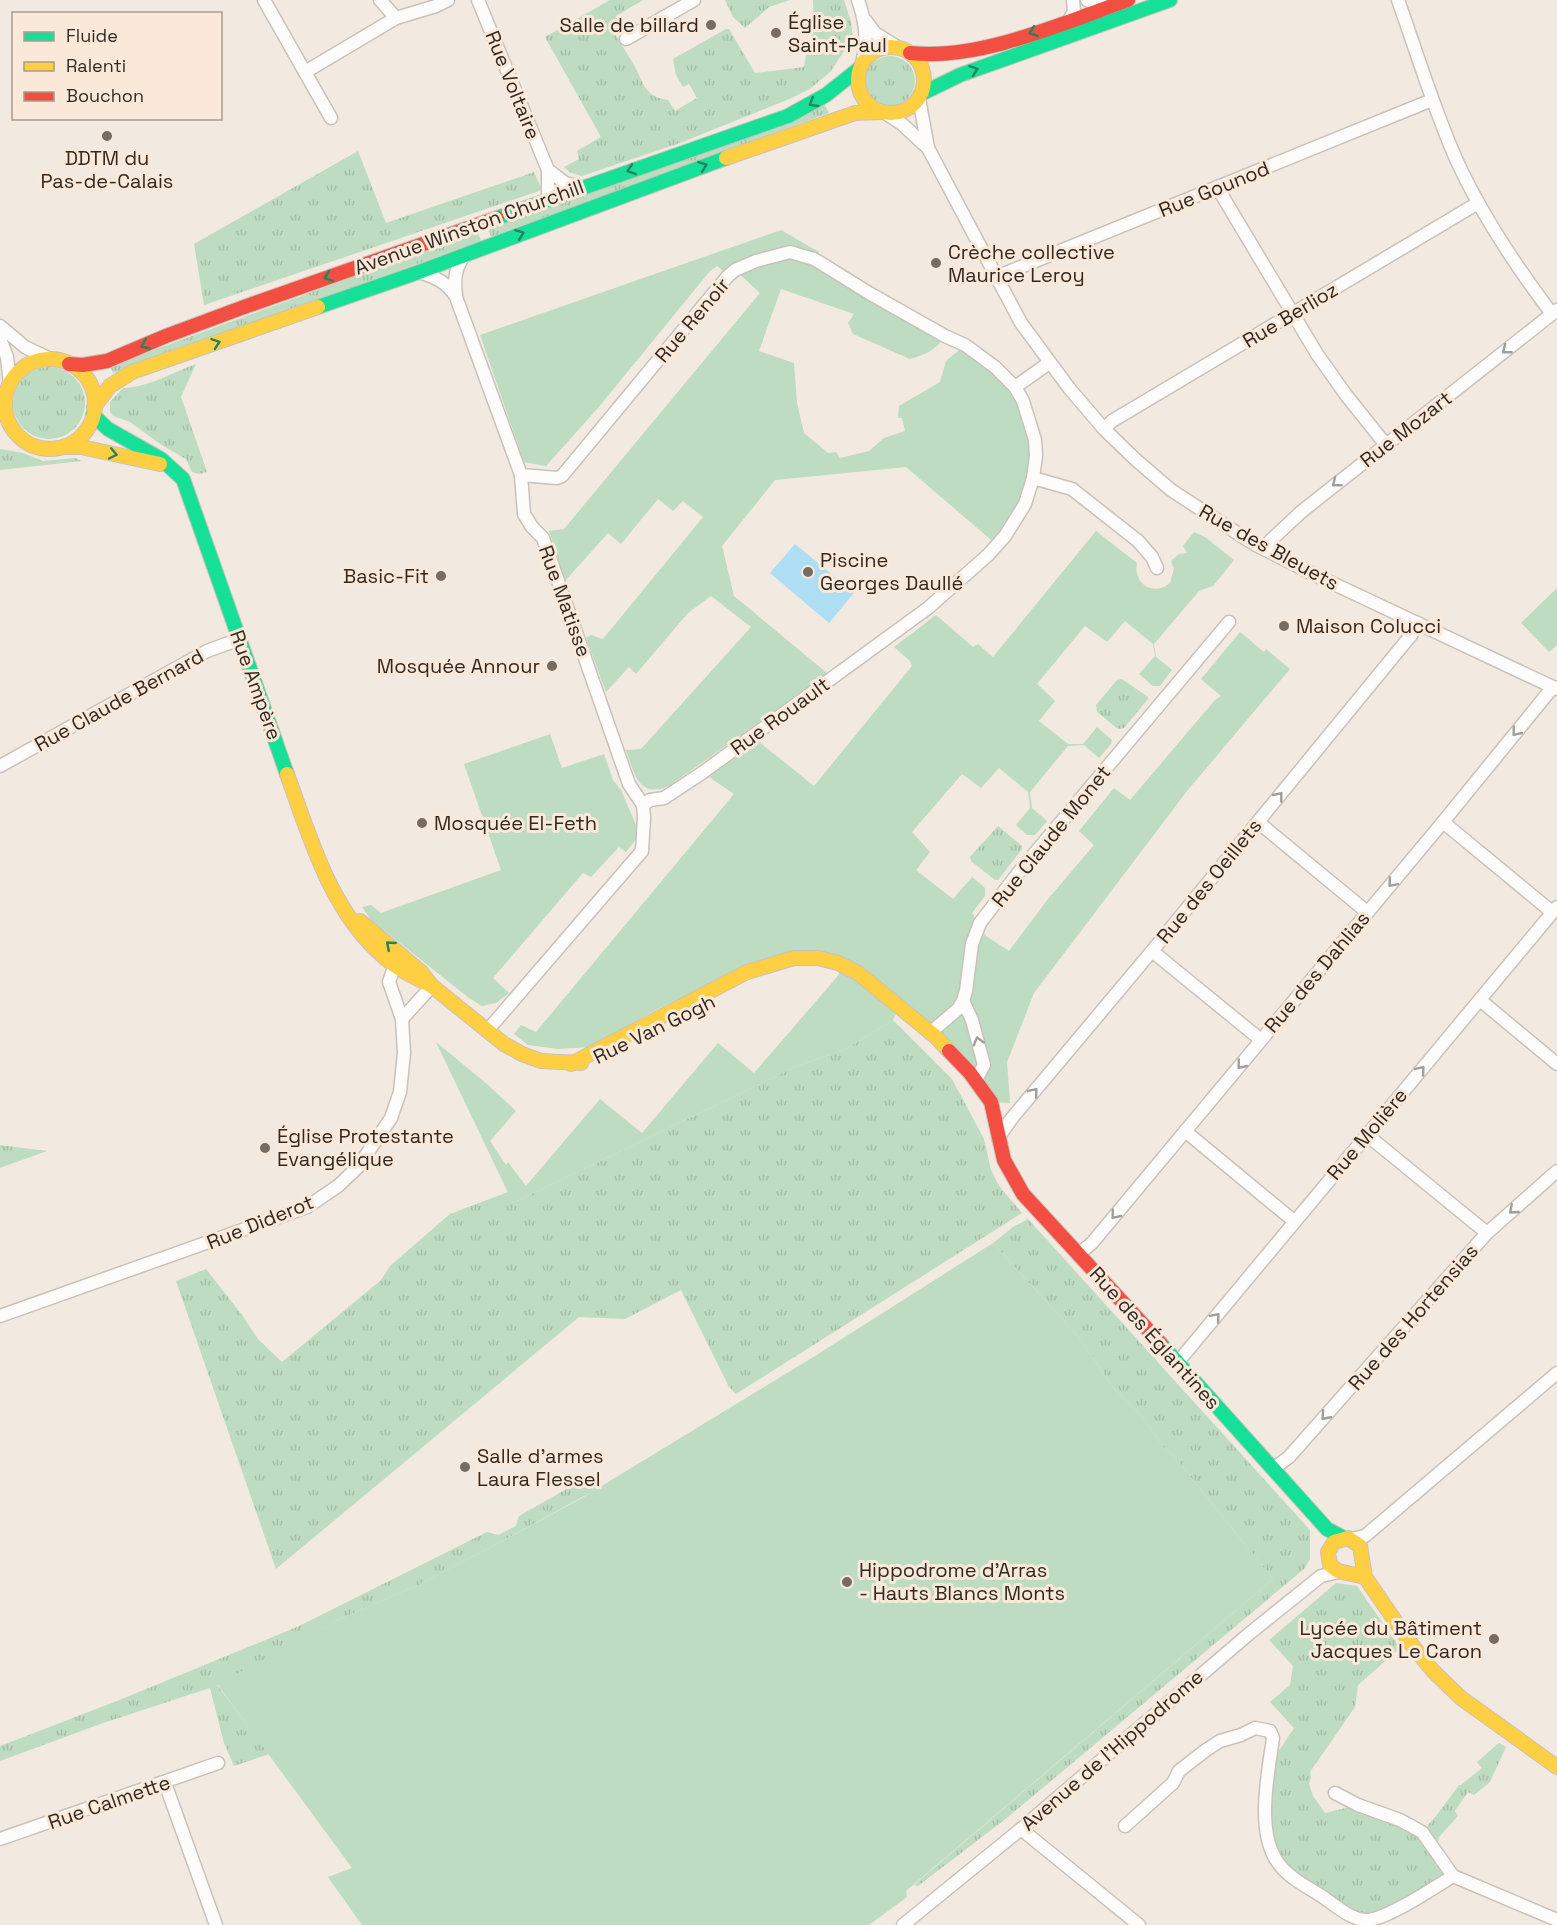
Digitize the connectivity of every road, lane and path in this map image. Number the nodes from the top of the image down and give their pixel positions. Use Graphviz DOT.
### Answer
graph roads {
  1 [pos="264,0"];
  2 [pos="380,0"];
  3 [pos="448,0"];
  4 [pos="478,0"];
  5 [pos="694,0"];
  6 [pos="858,0"];
  7 [pos="1073,0"];
  8 [pos="1087,0"];
  9 [pos="1128,0"];
  10 [pos="1170,0"];
  11 [pos="1398,0"];
  12 [pos="1107,7"];
  13 [pos="396,18"];
  14 [pos="1069,20"];
  15 [pos="865,21"];
  16 [pos="626,39"];
  17 [pos="904,50"];
  18 [pos="861,66"];
  19 [pos="305,72"];
  20 [pos="920,96"];
  21 [pos="1432,100"];
  22 [pos="883,113"];
  23 [pos="331,118"];
  24 [pos="928,148"];
  25 [pos="548,170"];
  26 [pos="581,187"];
  27 [pos="1217,187"];
  28 [pos="548,199"];
  29 [pos="1478,203"];
  30 [pos="465,255"];
  31 [pos="419,272"];
  32 [pos="996,277"];
  33 [pos="456,297"];
  34 [pos="1555,312"];
  35 [pos="1292,314"];
  36 [pos="0,326"];
  37 [pos="0,339"];
  38 [pos="50,359"];
  39 [pos="1049,363"];
  40 [pos="69,364"];
  41 [pos="1015,387"];
  42 [pos="6,391"];
  43 [pos="93,411"];
  44 [pos="1104,429"];
  45 [pos="0,434"];
  46 [pos="20,438"];
  47 [pos="1386,445"];
  48 [pos="57,448"];
  49 [pos="168,466"];
  50 [pos="521,475"];
  51 [pos="1033,478"];
  52 [pos="1265,549"];
  53 [pos="1157,568"];
  54 [pos="1228,622"];
  55 [pos="1418,623"];
  56 [pos="240,639"];
  57 [pos="1555,688"];
  58 [pos="0,766"];
  59 [pos="643,805"];
  60 [pos="1258,822"];
  61 [pos="1443,822"];
  62 [pos="343,907"];
  63 [pos="1555,909"];
  64 [pos="1366,912"];
  65 [pos="1152,951"];
  66 [pos="395,964"];
  67 [pos="412,964"];
  68 [pos="432,986"];
  69 [pos="1480,1000"];
  70 [pos="963,1002"];
  71 [pos="402,1019"];
  72 [pos="488,1032"];
  73 [pos="930,1032"];
  74 [pos="1261,1040"];
  75 [pos="571,1064"];
  76 [pos="1557,1064"];
  77 [pos="976,1080"];
  78 [pos="1185,1131"];
  79 [pos="1367,1135"];
  80 [pos="998,1138"];
  81 [pos="1557,1171"];
  82 [pos="1295,1222"];
  83 [pos="1487,1233"];
  84 [pos="1079,1254"];
  85 [pos="0,1316"];
  86 [pos="1178,1362"];
  87 [pos="1557,1373"];
  88 [pos="1274,1468"];
  89 [pos="1327,1529"];
  90 [pos="1353,1538"];
  91 [pos="1329,1552"];
  92 [pos="1363,1555"];
  93 [pos="1344,1572"];
  94 [pos="1321,1576"];
  95 [pos="1365,1577"];
  96 [pos="218,1763"];
  97 [pos="1557,1767"];
  98 [pos="165,1783"];
  99 [pos="1335,1793"];
  100 [pos="1125,1826"];
  101 [pos="1021,1829"];
  102 [pos="0,1839"];
  103 [pos="1454,1876"];
  104 [pos="1557,1920"];
  105 [pos="216,1925"];
  106 [pos="903,1925"];
  107 [pos="1138,1925"];
  1 -- 19 [label="street"];
  2 -- 13 [label="street"];
  3 -- 13 [label="street"];
  4 -- 25 [label="street, Rue Voltaire"];
  5 -- 16 [label="street"];
  6 -- 15 [label="street"];
  7 -- 14 [label="street"];
  8 -- 12 [label="street"];
  9 -- 12 [label="main road"];
  20 -- 10 [label="main road, one-way"];
  11 -- 21 [label="street"];
  12 -- 14 [label="main road"];
  13 -- 19 [label="street"];
  14 -- 17 [label="main road, one-way"];
  15 -- 17 [label="street"];
  15 -- 18 [label="street"];
  17 -- 18 [label="main road"];
  17 -- 20 [label="main road"];
  18 -- 22 [label="main road"];
  18 -- 26 [label="main road, Avenue Winston Churchill, one-way"];
  19 -- 23 [label="street"];
  20 -- 22 [label="main road"];
  20 -- 24 [label="street, Rue des Bleuets"];
  21 -- 27 [label="street, Rue Gounod"];
  21 -- 29 [label="street"];
  22 -- 24 [label="street, Rue des Bleuets"];
  30 -- 22 [label="main road, Avenue Winston Churchill, one-way"];
  24 -- 32 [label="street, Rue des Bleuets"];
  25 -- 26 [label="street"];
  25 -- 28 [label="street, Rue Voltaire"];
  26 -- 28 [label="main road, Avenue Winston Churchill"];
  27 -- 32 [label="street, Rue Gounod"];
  27 -- 35 [label="street"];
  28 -- 40 [label="main road, Avenue Winston Churchill, one-way"];
  29 -- 34 [label="street"];
  29 -- 35 [label="street, Rue Berlioz"];
  30 -- 31 [label="main road, Avenue Winston Churchill"];
  30 -- 33 [label="street"];
  31 -- 33 [label="street"];
  43 -- 31 [label="main road, Avenue Winston Churchill, one-way"];
  32 -- 39 [label="street, Rue des Bleuets"];
  33 -- 50 [label="street, Rue Matisse"];
  34 -- 47 [label="street, Rue Mozart, one-way"];
  35 -- 44 [label="street, Rue Berlioz"];
  35 -- 47 [label="street"];
  36 -- 38 [label="street"];
  37 -- 42 [label="street"];
  38 -- 40 [label="main road"];
  38 -- 42 [label="main road"];
  39 -- 41 [label="street"];
  39 -- 44 [label="street, Rue des Bleuets"];
  40 -- 43 [label="main road"];
  41 -- 50 [label="street, Rue Renoir"];
  41 -- 51 [label="street, Rue Rouault"];
  42 -- 46 [label="main road"];
  43 -- 48 [label="main road"];
  43 -- 49 [label="main road, Rue Ampère"];
  44 -- 52 [label="street, Rue des Bleuets"];
  45 -- 46 [label="main road"];
  46 -- 48 [label="main road"];
  47 -- 52 [label="street, Rue Mozart, one-way"];
  48 -- 49 [label="main road, one-way"];
  49 -- 56 [label="main road, Rue Ampère"];
  50 -- 59 [label="street, Rue Matisse"];
  51 -- 53 [label="street"];
  51 -- 59 [label="street, Rue Rouault"];
  52 -- 55 [label="street, Rue des Bleuets"];
  54 -- 70 [label="street, Rue Claude Monet"];
  55 -- 57 [label="street, Rue des Bleuets"];
  60 -- 55 [label="street, Rue des Oeillets, one-way"];
  56 -- 58 [label="street, Rue Claude Bernard"];
  56 -- 62 [label="main road, Rue Ampère"];
  57 -- 61 [label="street, Rue des Dahlias, one-way"];
  59 -- 72 [label="street"];
  60 -- 64 [label="street"];
  60 -- 65 [label="street, Rue des Oeillets"];
  61 -- 63 [label="street"];
  61 -- 64 [label="street, Rue des Dahlias, one-way"];
  62 -- 66 [label="main road, Rue Ampère"];
  67 -- 62 [label="main road, Rue Ampère, one-way"];
  63 -- 69 [label="street, Rue Molière"];
  64 -- 74 [label="street, Rue des Dahlias"];
  65 -- 74 [label="street"];
  80 -- 65 [label="street, Rue des Oeillets, one-way"];
  66 -- 67 [label="street"];
  66 -- 68 [label="main road, Rue Ampère"];
  66 -- 71 [label="street, Rue Diderot"];
  67 -- 68 [label="main road, Rue Ampère"];
  68 -- 71 [label="street"];
  68 -- 72 [label="main road, Rue Ampère"];
  69 -- 76 [label="street"];
  79 -- 69 [label="street, Rue Molière, one-way"];
  70 -- 73 [label="street"];
  77 -- 70 [label="street, one-way"];
  71 -- 85 [label="street, Rue Diderot"];
  72 -- 75 [label="main road, Rue Ampère"];
  73 -- 75 [label="main road, Rue Van Gogh"];
  73 -- 77 [label="main road, Rue Van Gogh"];
  74 -- 78 [label="street, Rue des Dahlias, one-way"];
  77 -- 80 [label="main road, Rue Van Gogh"];
  78 -- 82 [label="street"];
  78 -- 84 [label="street, Rue des Dahlias, one-way"];
  79 -- 82 [label="street, Rue Molière"];
  79 -- 83 [label="street"];
  80 -- 84 [label="main road, Rue des Églantines"];
  81 -- 83 [label="street, Rue des Hortensias, one-way"];
  86 -- 82 [label="street, Rue Molière, one-way"];
  83 -- 88 [label="street, Rue des Hortensias, one-way"];
  84 -- 86 [label="main road, Rue des Églantines"];
  86 -- 88 [label="main road, Rue des Églantines"];
  87 -- 90 [label="street"];
  88 -- 89 [label="main road, Rue des Églantines"];
  89 -- 90 [label="main road, Rue des Églantines"];
  89 -- 91 [label="main road"];
  90 -- 91 [label="main road"];
  90 -- 92 [label="main road"];
  91 -- 93 [label="main road"];
  91 -- 94 [label="street, Avenue de l'Hippodrome"];
  92 -- 93 [label="main road"];
  92 -- 95 [label="main road"];
  93 -- 94 [label="street, Avenue de l'Hippodrome"];
  93 -- 95 [label="main road"];
  94 -- 101 [label="street, Avenue de l'Hippodrome"];
  95 -- 97 [label="main road"];
  96 -- 98 [label="street, Rue Calmette"];
  98 -- 102 [label="street, Rue Calmette"];
  98 -- 105 [label="street"];
  99 -- 103 [label="street"];
  100 -- 103 [label="street"];
  101 -- 106 [label="street, Avenue de l'Hippodrome"];
  101 -- 107 [label="street"];
  103 -- 104 [label="street"];
}
